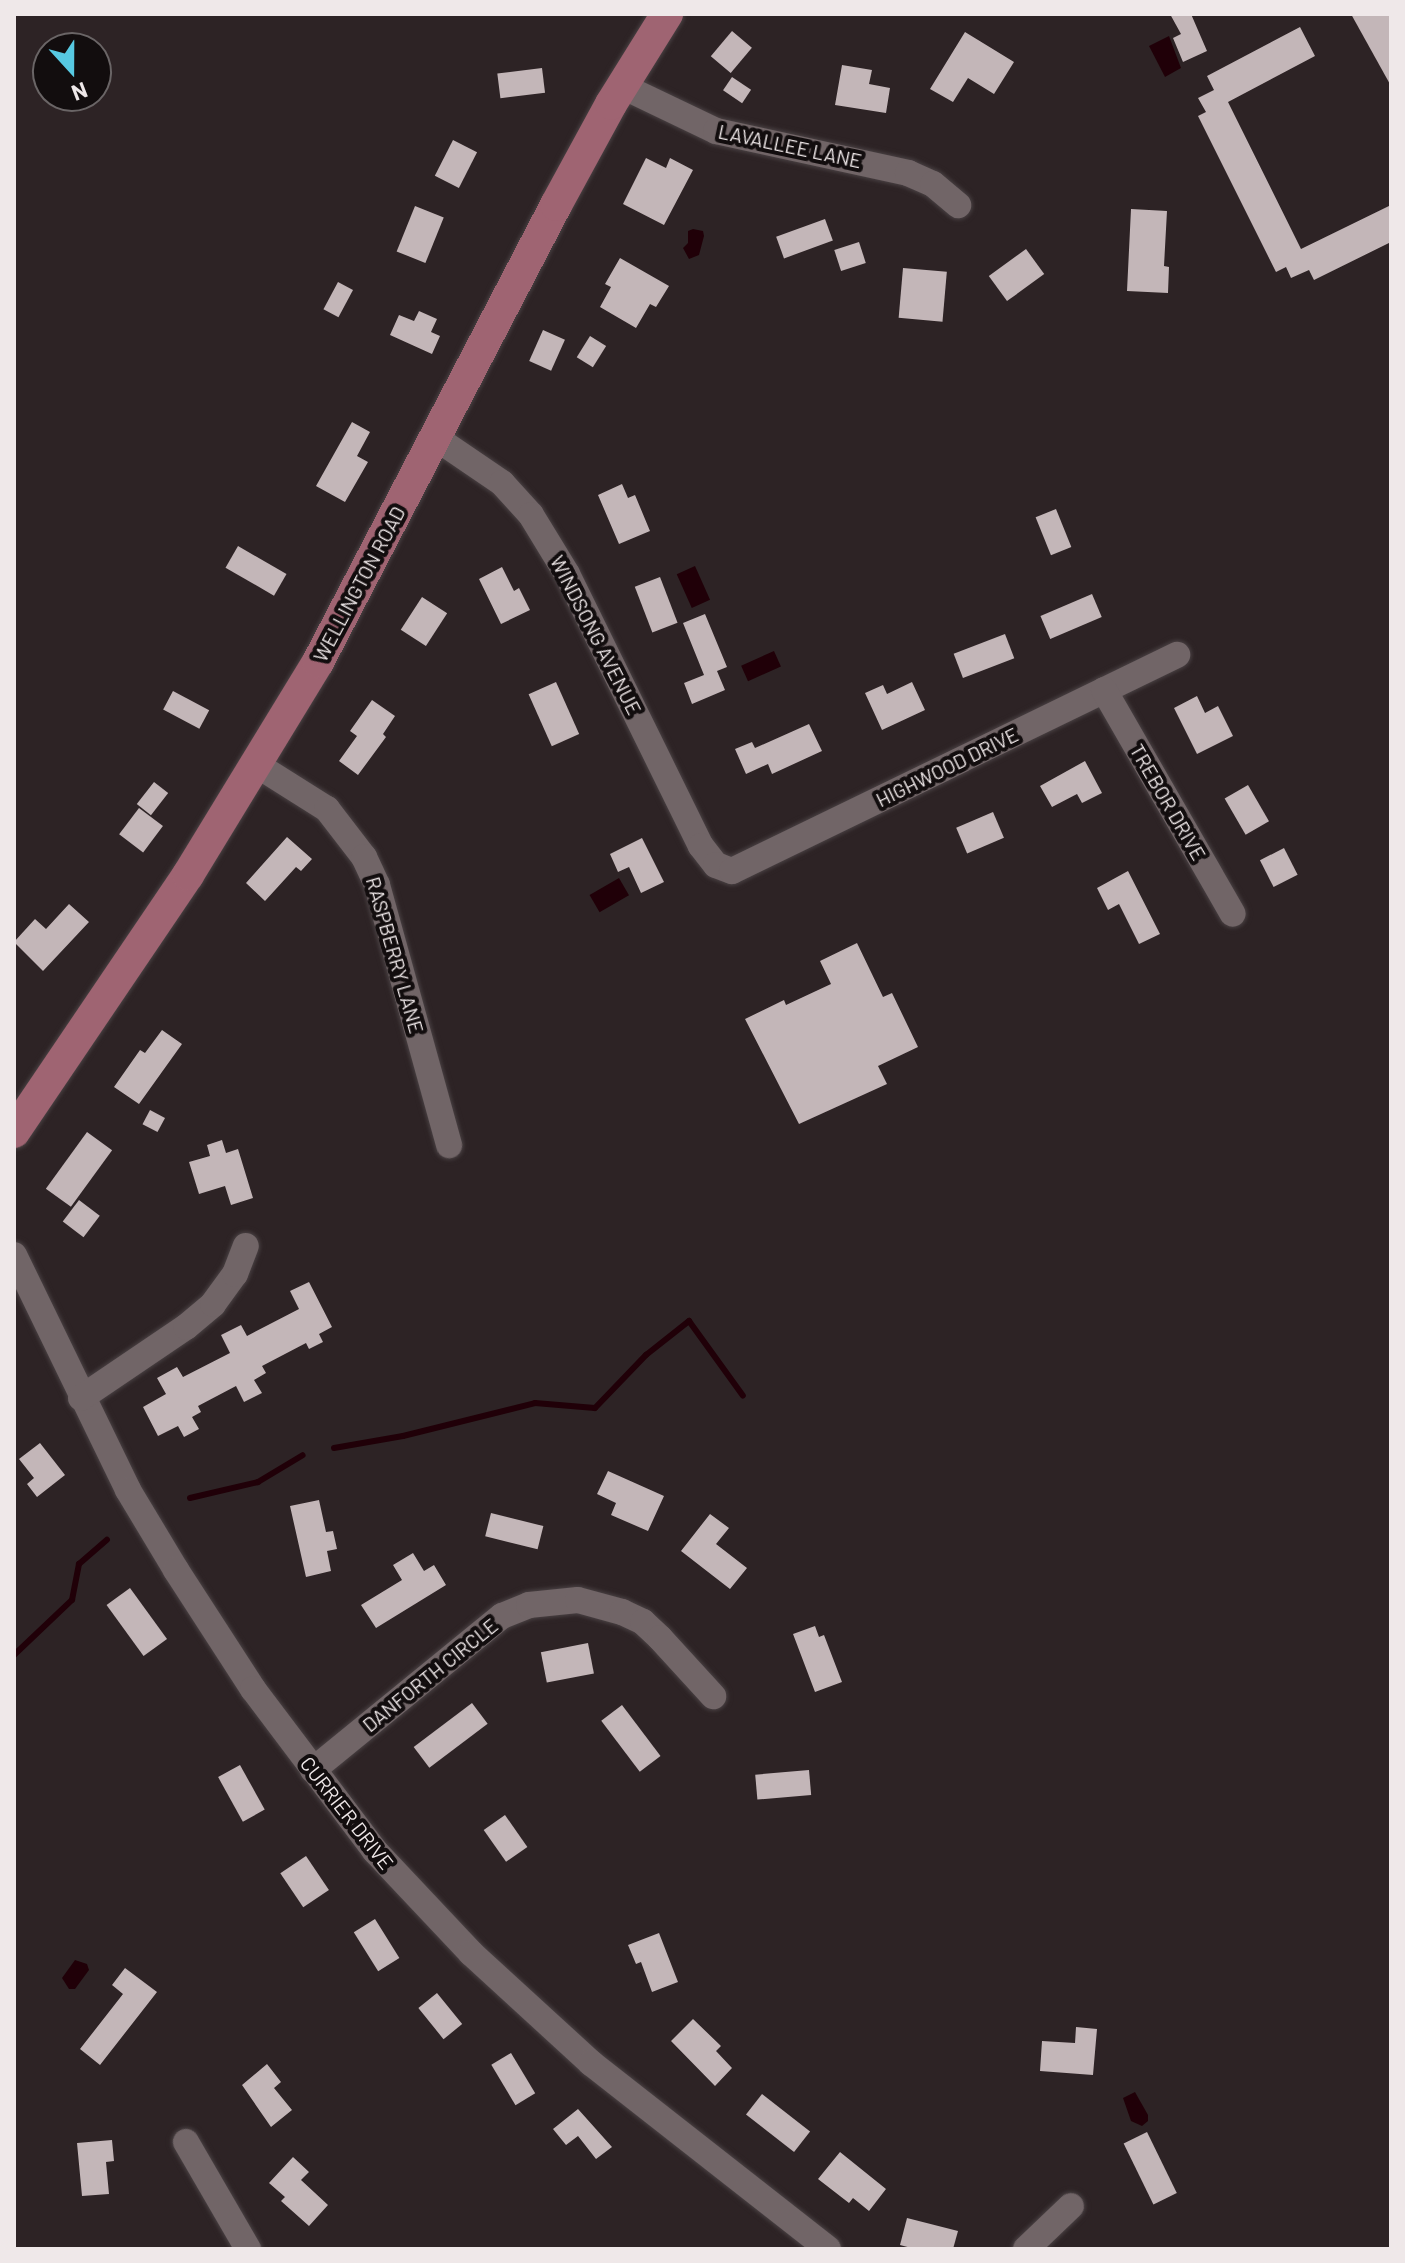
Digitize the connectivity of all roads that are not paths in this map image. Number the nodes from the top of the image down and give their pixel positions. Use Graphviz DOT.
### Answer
graph roads {
  1 [pos="667,14"];
  2 [pos="622,86"];
  3 [pos="958,205"];
  4 [pos="436,438"];
  5 [pos="1177,655"];
  6 [pos="1104,690"];
  7 [pos="257,765"];
  8 [pos="716,865"];
  9 [pos="1233,914"];
  10 [pos="14,1132"];
  11 [pos="449,1145"];
  12 [pos="246,1246"];
  13 [pos="14,1255"];
  14 [pos="81,1398"];
  15 [pos="713,1696"];
  16 [pos="313,1770"];
  17 [pos="186,2142"];
  18 [pos="1071,2206"];
  19 [pos="248,2249"];
  20 [pos="828,2249"];
  21 [pos="1026,2249"];
  1 -- 2 [label="main road, WELLINGTON ROAD"];
  2 -- 3 [label="street, LAVALLEE LANE"];
  2 -- 4 [label="main road, WELLINGTON ROAD"];
  4 -- 7 [label="main road, WELLINGTON ROAD"];
  4 -- 8 [label="street, WINDSONG AVENUE"];
  5 -- 6 [label="street, HIGHWOOD DRIVE"];
  6 -- 8 [label="street, HIGHWOOD DRIVE"];
  6 -- 9 [label="street, TREBOR DRIVE"];
  7 -- 10 [label="main road, WELLINGTON ROAD"];
  7 -- 11 [label="street, RASPBERRY LANE"];
  12 -- 14 [label="street"];
  13 -- 14 [label="street, CURRIER DRIVE"];
  14 -- 16 [label="street, CURRIER DRIVE"];
  15 -- 16 [label="street, DANFORTH CIRCLE"];
  16 -- 20 [label="street, CURRIER DRIVE"];
  17 -- 19 [label="street"];
  18 -- 21 [label="street"];
}
